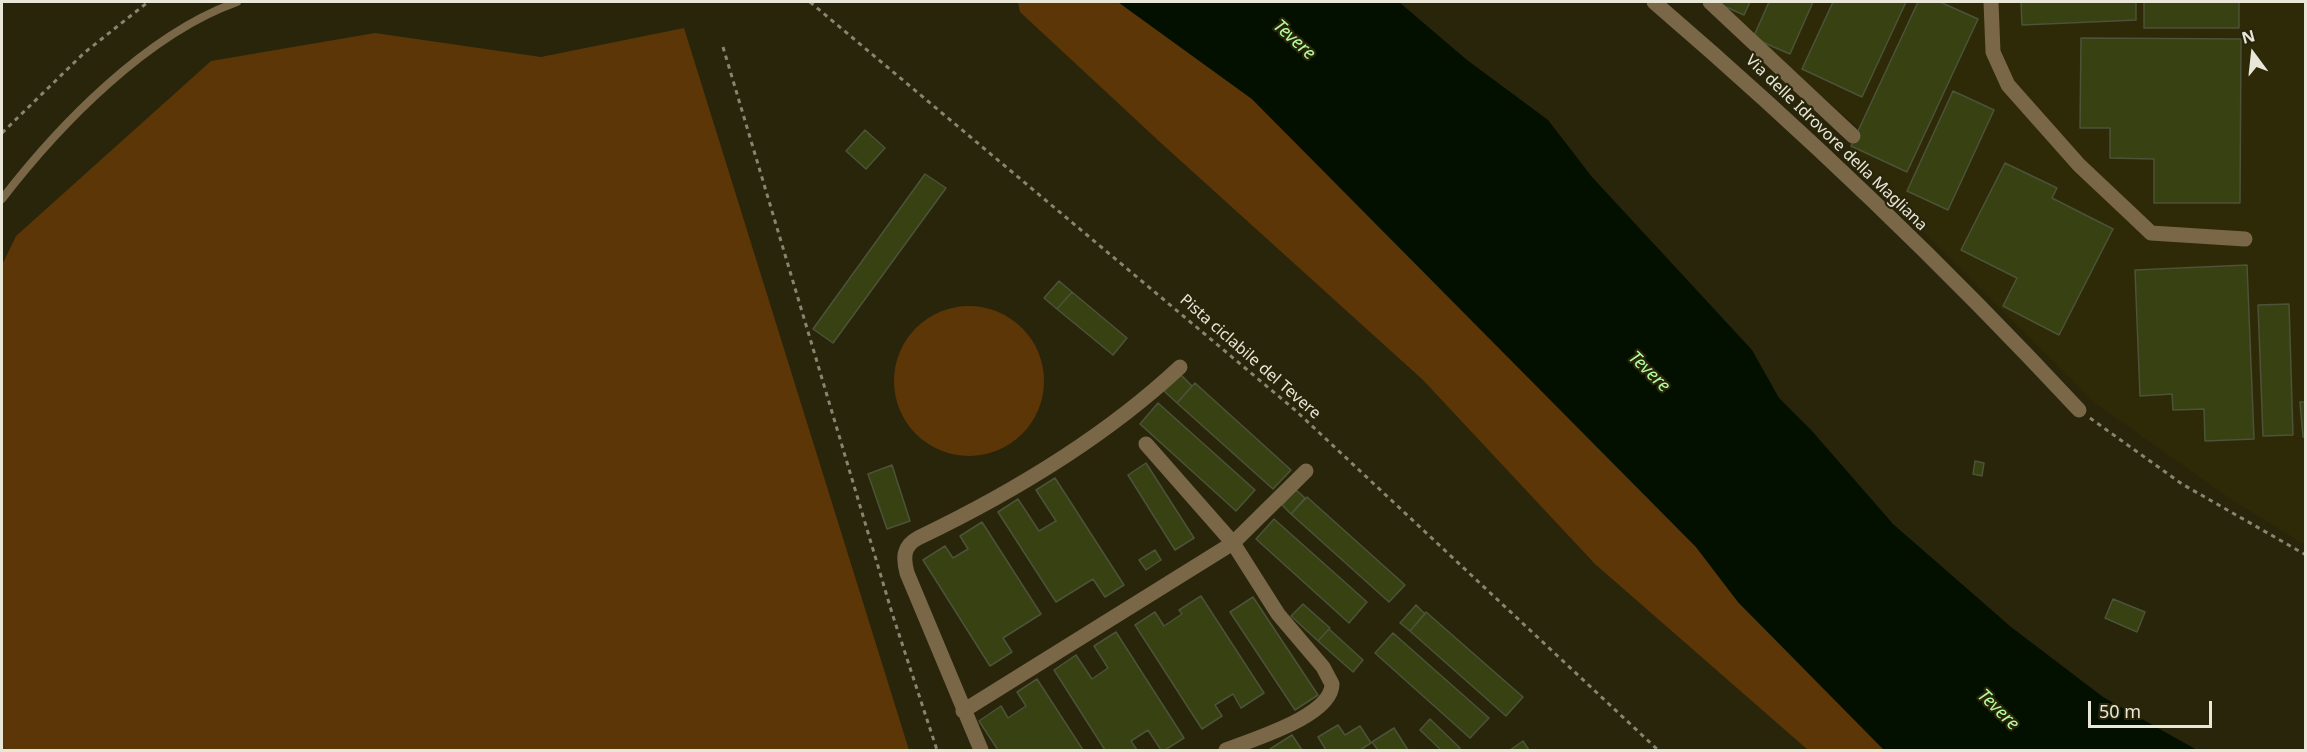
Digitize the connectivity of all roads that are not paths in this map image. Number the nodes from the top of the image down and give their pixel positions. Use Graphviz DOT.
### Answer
graph roads {
  1 [pos="237,2"];
  2 [pos="1654,2"];
  3 [pos="1710,2"];
  4 [pos="1991,2"];
  5 [pos="1668,8"];
  6 [pos="1853,135"];
  7 [pos="2,200"];
  8 [pos="2245,239"];
  9 [pos="1180,367"];
  10 [pos="2079,410"];
  11 [pos="1146,444"];
  12 [pos="1306,471"];
  13 [pos="1233,543"];
  14 [pos="963,711"];
  15 [pos="981,750"];
  16 [pos="1226,750"];
  1 -- 7 [label="lane"];
  2 -- 5 [label="street, Via delle Idrovore della Magliana"];
  3 -- 6 [label="street"];
  4 -- 8 [label="street"];
  5 -- 10 [label="street, Via delle Idrovore della Magliana"];
  9 -- 14 [label="street"];
  11 -- 13 [label="street"];
  12 -- 13 [label="street"];
  13 -- 14 [label="street"];
  13 -- 16 [label="street"];
  14 -- 15 [label="street"];
}
